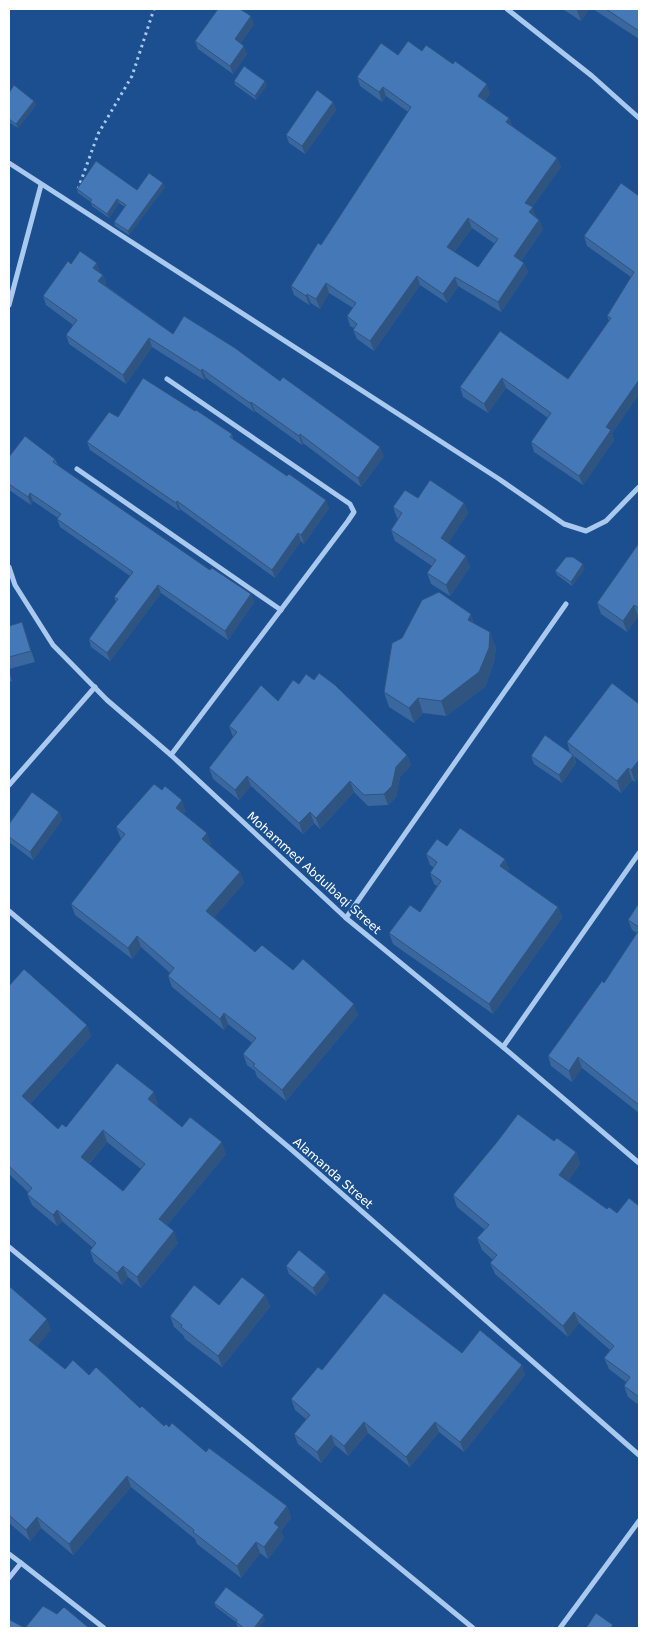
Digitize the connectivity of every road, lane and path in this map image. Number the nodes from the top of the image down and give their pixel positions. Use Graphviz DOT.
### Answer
graph roads {
  1 [pos="154,9"];
  2 [pos="507,9"];
  3 [pos="639,118"];
  4 [pos="9,163"];
  5 [pos="42,185"];
  6 [pos="72,203"];
  7 [pos="9,305"];
  8 [pos="167,379"];
  9 [pos="77,469"];
  10 [pos="639,487"];
  11 [pos="9,567"];
  12 [pos="566,604"];
  13 [pos="281,610"];
  14 [pos="95,687"];
  15 [pos="171,755"];
  16 [pos="9,786"];
  17 [pos="639,853"];
  18 [pos="9,911"];
  19 [pos="346,918"];
  20 [pos="503,1047"];
  21 [pos="639,1163"];
  22 [pos="9,1247"];
  23 [pos="639,1455"];
  24 [pos="639,1521"];
  25 [pos="9,1554"];
  26 [pos="21,1563"];
  27 [pos="9,1578"];
  28 [pos="104,1628"];
  29 [pos="473,1628"];
  30 [pos="560,1628"];
  1 -- 6 [label="path"];
  2 -- 3 [label="street"];
  4 -- 5 [label="street"];
  5 -- 6 [label="street"];
  5 -- 7 [label="street"];
  6 -- 10 [label="street"];
  8 -- 13 [label="street"];
  9 -- 13 [label="street"];
  11 -- 14 [label="street, Mohammed Abdulbaqi Street"];
  12 -- 19 [label="street"];
  13 -- 15 [label="street"];
  14 -- 15 [label="street, Mohammed Abdulbaqi Street"];
  14 -- 16 [label="street"];
  15 -- 19 [label="street, Mohammed Abdulbaqi Street"];
  17 -- 20 [label="street"];
  18 -- 23 [label="street, Alamanda Street"];
  19 -- 20 [label="street, Mohammed Abdulbaqi Street"];
  20 -- 21 [label="street, Mohammed Abdulbaqi Street"];
  22 -- 29 [label="street"];
  24 -- 30 [label="street"];
  25 -- 26 [label="street"];
  26 -- 27 [label="street"];
  26 -- 28 [label="street"];
}
